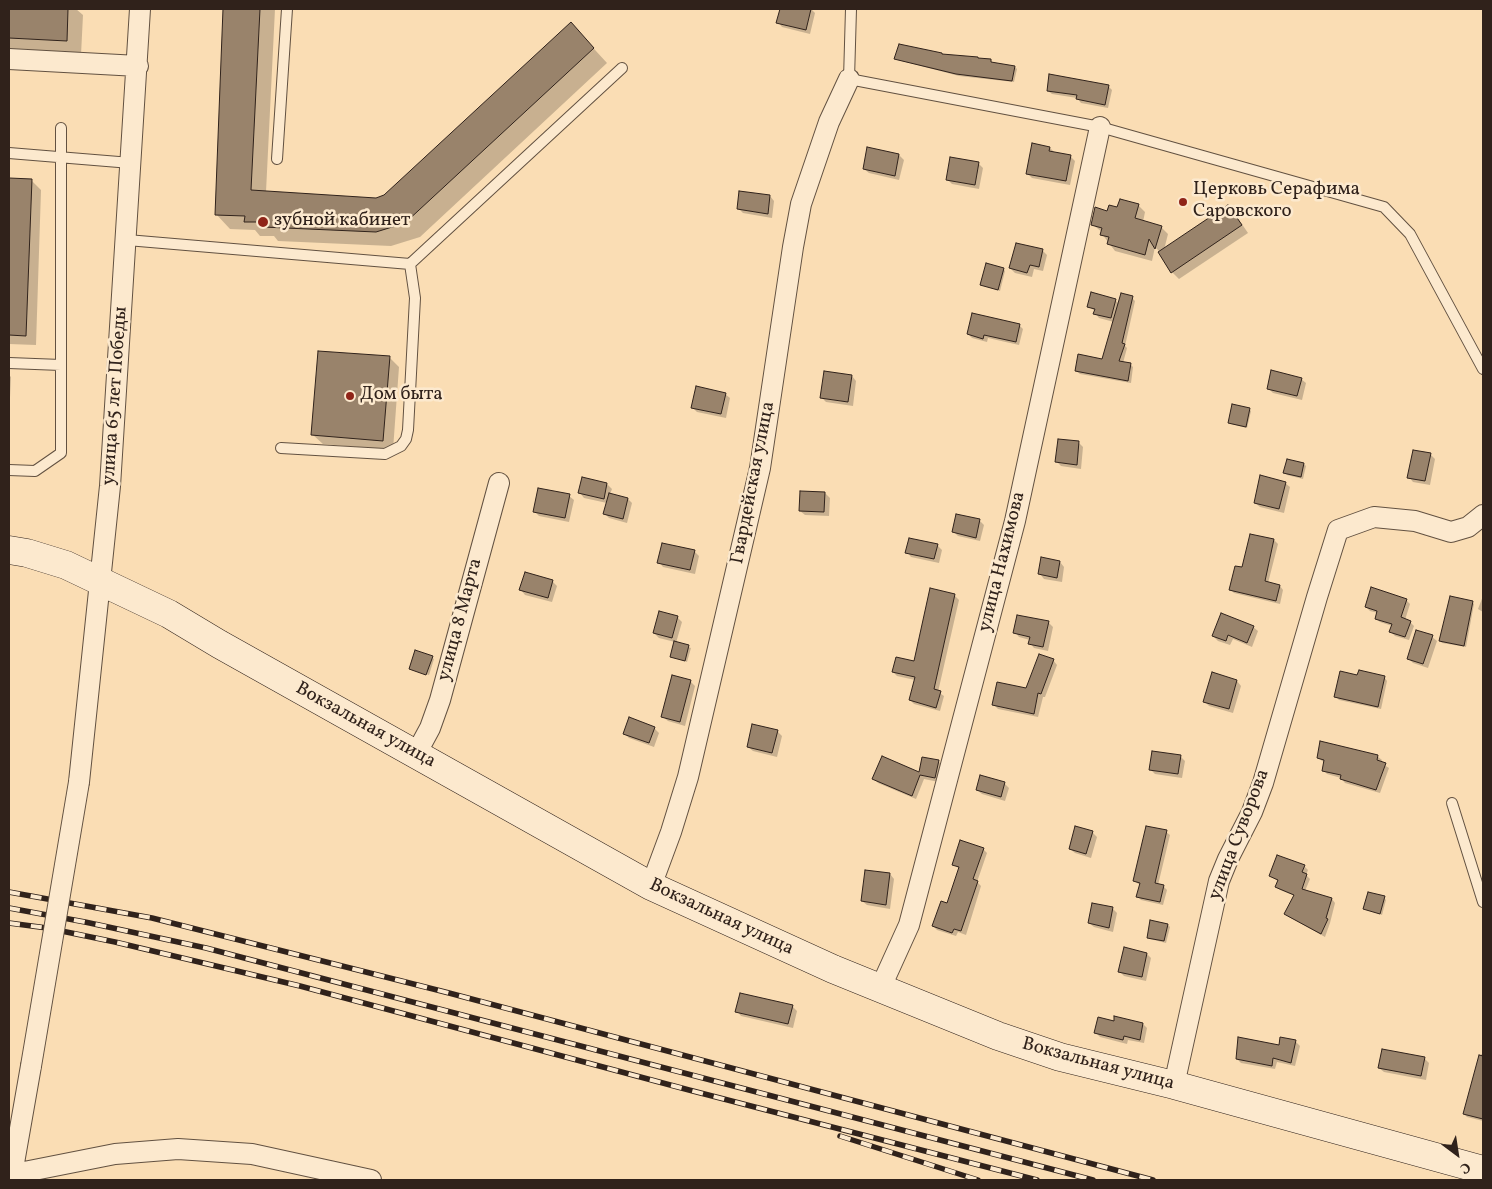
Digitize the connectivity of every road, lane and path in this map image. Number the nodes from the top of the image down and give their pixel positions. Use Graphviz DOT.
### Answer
graph roads {
  1 [pos="140,9"];
  2 [pos="287,9"];
  3 [pos="851,9"];
  4 [pos="9,58"];
  5 [pos="138,66"];
  6 [pos="622,68"];
  7 [pos="849,79"];
  8 [pos="1100,127"];
  9 [pos="61,128"];
  10 [pos="9,153"];
  11 [pos="60,157"];
  12 [pos="277,159"];
  13 [pos="131,163"];
  14 [pos="126,240"];
  15 [pos="410,264"];
  16 [pos="9,363"];
  17 [pos="61,365"];
  18 [pos="1483,369"];
  19 [pos="281,448"];
  20 [pos="9,470"];
  21 [pos="499,483"];
  22 [pos="1483,515"];
  23 [pos="9,550"];
  24 [pos="100,580"];
  25 [pos="416,754"];
  26 [pos="1452,803"];
  27 [pos="651,886"];
  28 [pos="1483,902"];
  29 [pos="880,989"];
  30 [pos="1174,1085"];
  31 [pos="1483,1170"];
  32 [pos="10,1176"];
  33 [pos="371,1180"];
  1 -- 5 [label="street, улица 65 лет Победы"];
  2 -- 12 [label="lane"];
  3 -- 7 [label="lane"];
  4 -- 5 [label="street"];
  5 -- 13 [label="street, улица 65 лет Победы"];
  6 -- 15 [label="lane"];
  7 -- 8 [label="lane"];
  7 -- 27 [label="street, Гвардейская улица"];
  8 -- 18 [label="lane"];
  8 -- 29 [label="street, улица Нахимова"];
  9 -- 11 [label="lane"];
  10 -- 11 [label="lane"];
  11 -- 13 [label="lane"];
  11 -- 17 [label="lane"];
  13 -- 14 [label="street, улица 65 лет Победы"];
  14 -- 15 [label="lane"];
  14 -- 24 [label="street, улица 65 лет Победы"];
  15 -- 19 [label="lane"];
  16 -- 17 [label="lane"];
  17 -- 20 [label="lane"];
  21 -- 25 [label="street, улица 8 Марта"];
  22 -- 30 [label="street, улица Суворова"];
  23 -- 24 [label="main road, Вокзальная улица"];
  24 -- 25 [label="main road, Вокзальная улица"];
  24 -- 32 [label="street, улица 65 лет Победы, bridge"];
  25 -- 27 [label="main road, Вокзальная улица"];
  26 -- 28 [label="lane"];
  27 -- 29 [label="main road, Вокзальная улица"];
  29 -- 30 [label="main road, Вокзальная улица"];
  30 -- 31 [label="main road, Вокзальная улица"];
  32 -- 33 [label="street"];
}
